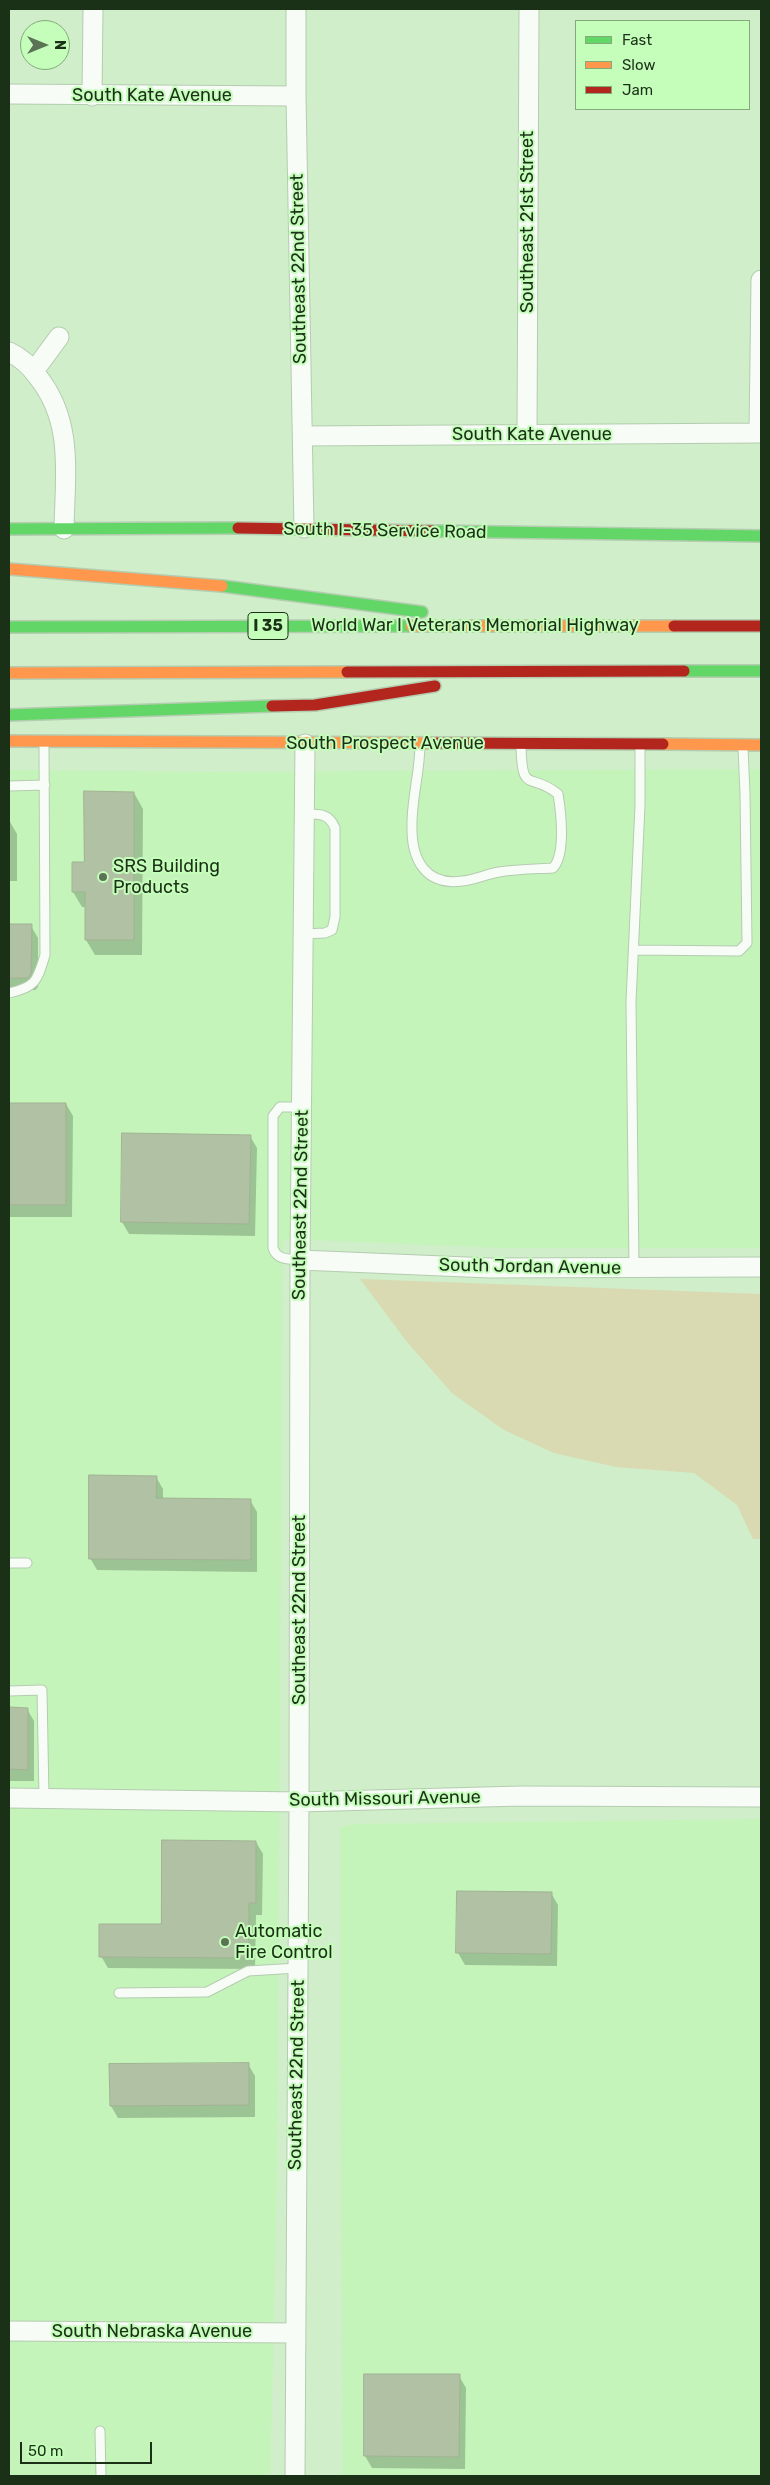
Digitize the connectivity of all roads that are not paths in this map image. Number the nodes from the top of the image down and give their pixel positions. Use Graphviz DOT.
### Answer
graph roads {
  1 [pos="93,9"];
  2 [pos="296,9"];
  3 [pos="529,9"];
  4 [pos="9,94"];
  5 [pos="92,96"];
  6 [pos="296,96"];
  7 [pos="761,280"];
  8 [pos="59,337"];
  9 [pos="9,352"];
  10 [pos="34,371"];
  11 [pos="760,433"];
  12 [pos="526,435"];
  13 [pos="303,436"];
  14 [pos="304,528"];
  15 [pos="9,529"];
  16 [pos="64,529"];
  17 [pos="761,536"];
  18 [pos="9,569"];
  19 [pos="527,626"];
  20 [pos="761,626"];
  21 [pos="9,627"];
  22 [pos="761,671"];
  23 [pos="521,672"];
  24 [pos="9,673"];
  25 [pos="9,715"];
  26 [pos="9,741"];
  27 [pos="44,741"];
  28 [pos="305,744"];
  29 [pos="420,744"];
  30 [pos="521,744"];
  31 [pos="640,745"];
  32 [pos="743,745"];
  33 [pos="761,745"];
  34 [pos="45,785"];
  35 [pos="9,786"];
  36 [pos="304,814"];
  37 [pos="303,934"];
  38 [pos="634,950"];
  39 [pos="9,993"];
  40 [pos="302,1107"];
  41 [pos="300,1260"];
  42 [pos="761,1266"];
  43 [pos="634,1268"];
  44 [pos="9,1563"];
  45 [pos="27,1563"];
  46 [pos="9,1691"];
  47 [pos="761,1797"];
  48 [pos="9,1798"];
  49 [pos="44,1798"];
  50 [pos="300,1802"];
  51 [pos="298,1968"];
  52 [pos="119,1993"];
  53 [pos="9,2331"];
  54 [pos="295,2333"];
  55 [pos="100,2431"];
  56 [pos="100,2476"];
  57 [pos="295,2476"];
  1 -- 5 [label="street"];
  2 -- 6 [label="street, Southeast 22nd Street"];
  3 -- 12 [label="street, Southeast 21st Street"];
  4 -- 5 [label="street, South Kate Avenue"];
  5 -- 6 [label="street, South Kate Avenue"];
  6 -- 13 [label="street, Southeast 22nd Street"];
  7 -- 11 [label="street"];
  8 -- 10 [label="street"];
  9 -- 10 [label="street"];
  10 -- 16 [label="street"];
  11 -- 12 [label="street, South Kate Avenue"];
  12 -- 13 [label="street, South Kate Avenue"];
  13 -- 14 [label="street, Southeast 22nd Street"];
  14 -- 16 [label="main road, South I-35 Service Road"];
  14 -- 17 [label="main road, South I-35 Service Road"];
  15 -- 16 [label="main road, South I-35 Service Road"];
  18 -- 19 [label="main road"];
  19 -- 20 [label="main road, World War I Veterans Memorial Highway / I 35"];
  19 -- 21 [label="main road, World War I Veterans Memorial Highway / I 35"];
  22 -- 23 [label="main road"];
  23 -- 24 [label="main road"];
  23 -- 25 [label="main road"];
  26 -- 27 [label="main road, South Prospect Avenue"];
  27 -- 28 [label="main road, South Prospect Avenue"];
  27 -- 34 [label="lane"];
  28 -- 29 [label="main road, South Prospect Avenue"];
  28 -- 36 [label="street, Southeast 22nd Street"];
  29 -- 30 [label="main road, South Prospect Avenue"];
  29 -- 30 [label="lane"];
  30 -- 31 [label="main road, South Prospect Avenue"];
  31 -- 32 [label="main road, South Prospect Avenue"];
  31 -- 38 [label="lane"];
  32 -- 33 [label="main road, South Prospect Avenue"];
  32 -- 38 [label="lane"];
  34 -- 35 [label="lane"];
  34 -- 39 [label="lane"];
  36 -- 37 [label="street, Southeast 22nd Street"];
  36 -- 37 [label="lane"];
  37 -- 40 [label="street, Southeast 22nd Street"];
  38 -- 43 [label="lane"];
  40 -- 41 [label="street, Southeast 22nd Street"];
  40 -- 41 [label="lane"];
  41 -- 43 [label="street, South Jordan Avenue"];
  41 -- 50 [label="street, Southeast 22nd Street"];
  42 -- 43 [label="street, South Jordan Avenue"];
  44 -- 45 [label="lane"];
  46 -- 49 [label="lane"];
  47 -- 50 [label="street, South Missouri Avenue"];
  48 -- 49 [label="street, South Missouri Avenue"];
  49 -- 50 [label="street, South Missouri Avenue"];
  50 -- 51 [label="street, Southeast 22nd Street"];
  51 -- 52 [label="lane"];
  51 -- 54 [label="street, Southeast 22nd Street"];
  53 -- 54 [label="street, South Nebraska Avenue"];
  54 -- 57 [label="street, Southeast 22nd Street"];
  55 -- 56 [label="lane"];
}
